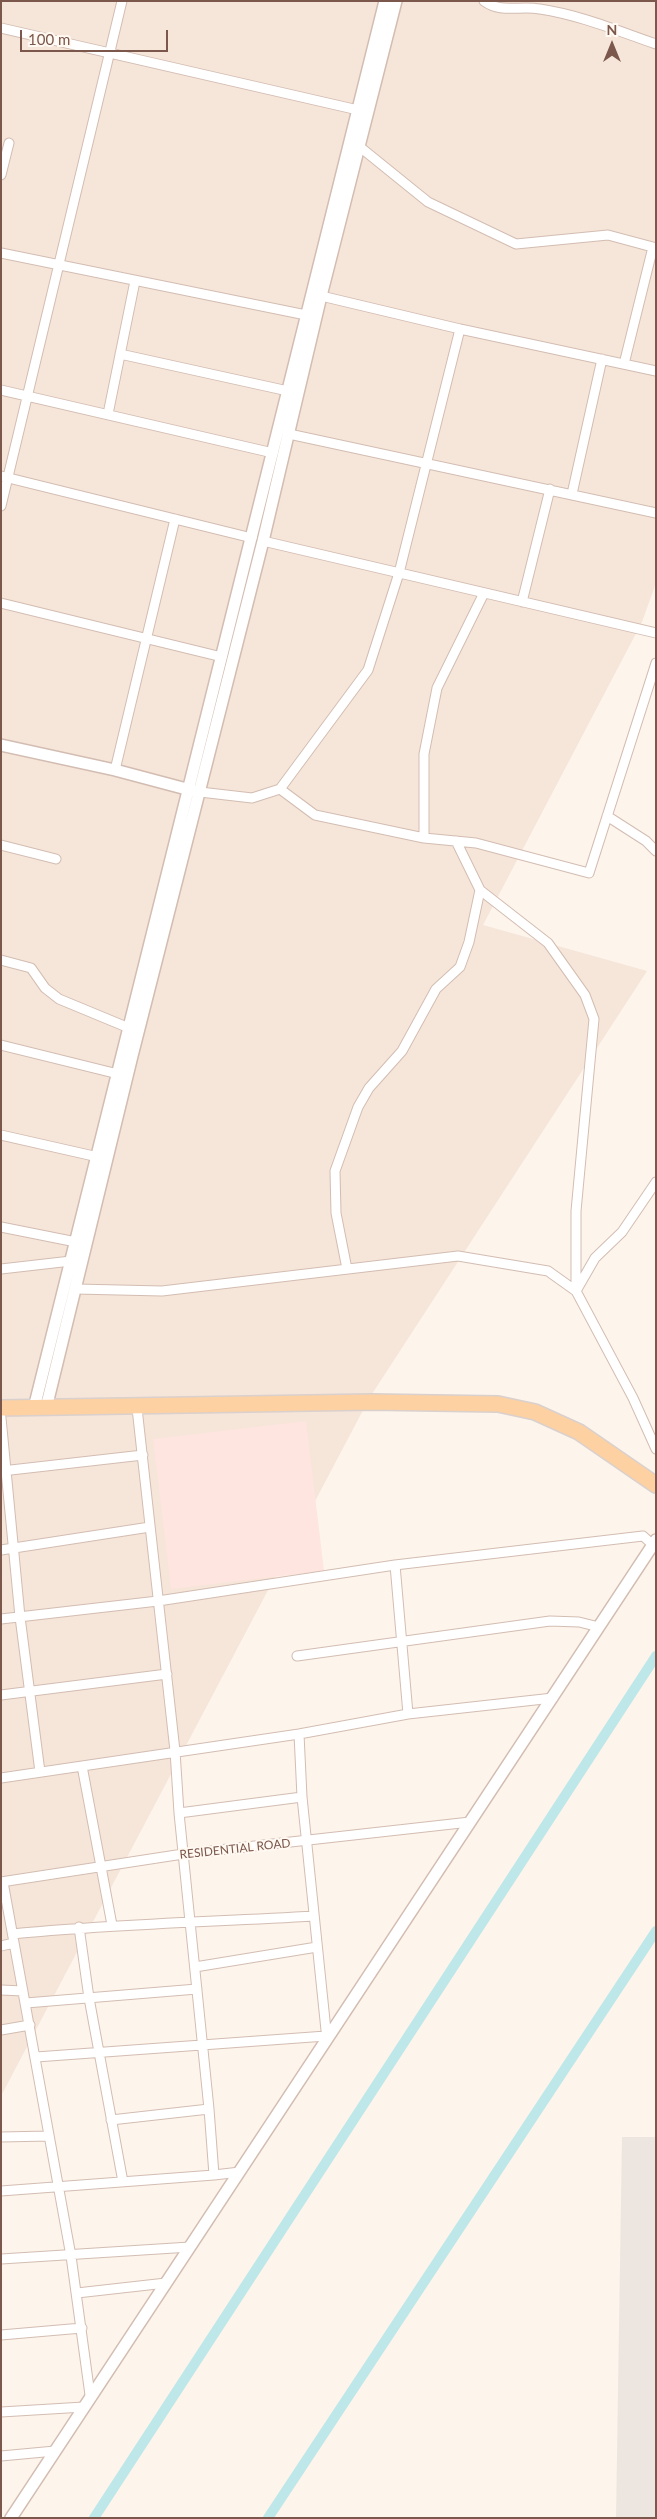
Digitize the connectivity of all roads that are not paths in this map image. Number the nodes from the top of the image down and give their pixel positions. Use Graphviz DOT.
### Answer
graph roads {
  1 [pos="122,1"];
  2 [pos="385,1"];
  3 [pos="396,1"];
  4 [pos="484,1"];
  5 [pos="1,28"];
  6 [pos="656,44"];
  7 [pos="110,54"];
  8 [pos="358,110"];
  9 [pos="9,143"];
  10 [pos="360,147"];
  11 [pos="1,175"];
  12 [pos="654,248"];
  13 [pos="1,253"];
  14 [pos="59,266"];
  15 [pos="135,281"];
  16 [pos="316,294"];
  17 [pos="306,314"];
  18 [pos="460,329"];
  19 [pos="120,354"];
  20 [pos="602,359"];
  21 [pos="624,364"];
  22 [pos="656,371"];
  23 [pos="1,390"];
  24 [pos="288,390"];
  25 [pos="28,396"];
  26 [pos="108,414"];
  27 [pos="289,434"];
  28 [pos="273,453"];
  29 [pos="427,462"];
  30 [pos="5,477"];
  31 [pos="550,489"];
  32 [pos="572,494"];
  33 [pos="1,506"];
  34 [pos="656,513"];
  35 [pos="175,519"];
  36 [pos="258,539"];
  37 [pos="399,573"];
  38 [pos="484,593"];
  39 [pos="522,602"];
  40 [pos="1,603"];
  41 [pos="656,633"];
  42 [pos="146,639"];
  43 [pos="222,657"];
  44 [pos="656,663"];
  45 [pos="1,744"];
  46 [pos="114,770"];
  47 [pos="188,790"];
  48 [pos="280,790"];
  49 [pos="200,792"];
  50 [pos="607,816"];
  51 [pos="424,838"];
  52 [pos="456,841"];
  53 [pos="1,845"];
  54 [pos="656,851"];
  55 [pos="56,859"];
  56 [pos="480,890"];
  57 [pos="1,960"];
  58 [pos="129,1028"];
  59 [pos="1,1044"];
  60 [pos="118,1074"];
  61 [pos="1,1135"];
  62 [pos="98,1157"];
  63 [pos="656,1182"];
  64 [pos="1,1227"];
  65 [pos="76,1242"];
  66 [pos="71,1261"];
  67 [pos="1,1268"];
  68 [pos="347,1269"];
  69 [pos="76,1289"];
  70 [pos="576,1291"];
  71 [pos="1,1408"];
  72 [pos="40,1408"];
  73 [pos="137,1408"];
  74 [pos="1,1418"];
  75 [pos="656,1449"];
  76 [pos="143,1455"];
  77 [pos="4,1471"];
  78 [pos="656,1485"];
  79 [pos="150,1527"];
  80 [pos="654,1542"];
  81 [pos="14,1548"];
  82 [pos="1,1550"];
  83 [pos="395,1565"];
  84 [pos="158,1601"];
  85 [pos="20,1617"];
  86 [pos="1,1619"];
  87 [pos="599,1627"];
  88 [pos="401,1640"];
  89 [pos="297,1656"];
  90 [pos="167,1674"];
  91 [pos="31,1691"];
  92 [pos="1,1695"];
  93 [pos="553,1698"];
  94 [pos="408,1714"];
  95 [pos="298,1734"];
  96 [pos="175,1751"];
  97 [pos="82,1766"];
  98 [pos="40,1772"];
  99 [pos="1,1778"];
  100 [pos="302,1797"];
  101 [pos="179,1813"];
  102 [pos="470,1822"];
  103 [pos="305,1842"];
  104 [pos="183,1854"];
  105 [pos="100,1867"];
  106 [pos="2,1882"];
  107 [pos="314,1916"];
  108 [pos="190,1923"];
  109 [pos="112,1925"];
  110 [pos="79,1927"];
  111 [pos="13,1938"];
  112 [pos="1,1946"];
  113 [pos="317,1947"];
  114 [pos="195,1967"];
  115 [pos="197,1989"];
  116 [pos="1,1990"];
  117 [pos="23,1991"];
  118 [pos="89,1998"];
  119 [pos="26,2004"];
  120 [pos="30,2025"];
  121 [pos="1,2030"];
  122 [pos="327,2038"];
  123 [pos="203,2046"];
  124 [pos="98,2052"];
  125 [pos="36,2057"];
  126 [pos="210,2108"];
  127 [pos="111,2120"];
  128 [pos="49,2136"];
  129 [pos="1,2137"];
  130 [pos="240,2172"];
  131 [pos="214,2175"];
  132 [pos="122,2182"];
  133 [pos="57,2188"];
  134 [pos="1,2191"];
  135 [pos="190,2247"];
  136 [pos="71,2256"];
  137 [pos="1,2259"];
  138 [pos="166,2283"];
  139 [pos="77,2293"];
  140 [pos="82,2328"];
  141 [pos="1,2335"];
  142 [pos="90,2395"];
  143 [pos="84,2407"];
  144 [pos="1,2412"];
  145 [pos="55,2451"];
  146 [pos="1,2456"];
  147 [pos="11,2518"];
  1 -- 7 [label="street"];
  2 -- 8 [label="street"];
  3 -- 10 [label="street"];
  4 -- 6 [label="street"];
  5 -- 7 [label="street"];
  7 -- 8 [label="street"];
  7 -- 14 [label="street"];
  8 -- 16 [label="street"];
  9 -- 11 [label="street"];
  10 -- 12 [label="street"];
  10 -- 16 [label="street"];
  12 -- 21 [label="street"];
  13 -- 14 [label="street"];
  14 -- 15 [label="street"];
  14 -- 25 [label="street"];
  15 -- 17 [label="street"];
  15 -- 19 [label="street"];
  16 -- 17 [label="street"];
  16 -- 18 [label="street"];
  16 -- 27 [label="street"];
  17 -- 24 [label="street"];
  18 -- 20 [label="street"];
  18 -- 29 [label="street"];
  19 -- 24 [label="street"];
  19 -- 26 [label="street"];
  20 -- 21 [label="street"];
  20 -- 32 [label="street"];
  21 -- 22 [label="street"];
  23 -- 25 [label="street"];
  24 -- 28 [label="street"];
  25 -- 26 [label="street"];
  25 -- 30 [label="street"];
  26 -- 28 [label="street"];
  27 -- 29 [label="street"];
  27 -- 36 [label="street"];
  28 -- 36 [label="street"];
  29 -- 31 [label="street"];
  29 -- 37 [label="street"];
  30 -- 33 [label="street"];
  30 -- 35 [label="street"];
  31 -- 32 [label="street"];
  31 -- 39 [label="street"];
  32 -- 34 [label="street"];
  35 -- 36 [label="street"];
  35 -- 42 [label="street"];
  36 -- 37 [label="street"];
  36 -- 43 [label="street"];
  36 -- 49 [label="street"];
  37 -- 38 [label="street"];
  37 -- 48 [label="street"];
  38 -- 39 [label="street"];
  38 -- 51 [label="street"];
  39 -- 41 [label="street"];
  40 -- 42 [label="street"];
  42 -- 43 [label="street"];
  42 -- 46 [label="street"];
  43 -- 47 [label="street"];
  44 -- 50 [label="street"];
  45 -- 46 [label="street"];
  46 -- 47 [label="street"];
  47 -- 49 [label="street"];
  47 -- 58 [label="street"];
  48 -- 49 [label="street"];
  48 -- 51 [label="street"];
  49 -- 69 [label="street"];
  50 -- 52 [label="street"];
  50 -- 54 [label="street"];
  51 -- 52 [label="street"];
  52 -- 56 [label="street"];
  53 -- 55 [label="street"];
  56 -- 68 [label="street"];
  56 -- 70 [label="street"];
  57 -- 58 [label="street"];
  58 -- 60 [label="street"];
  59 -- 60 [label="street"];
  60 -- 62 [label="street"];
  61 -- 62 [label="street"];
  62 -- 65 [label="street"];
  63 -- 70 [label="street"];
  64 -- 65 [label="street"];
  65 -- 66 [label="street"];
  66 -- 67 [label="street"];
  66 -- 72 [label="street"];
  68 -- 69 [label="street"];
  68 -- 70 [label="street"];
  69 -- 72 [label="street"];
  70 -- 75 [label="street"];
  71 -- 72 [label="main road"];
  72 -- 73 [label="main road"];
  73 -- 76 [label="street"];
  73 -- 78 [label="main road"];
  74 -- 77 [label="street"];
  76 -- 77 [label="street"];
  76 -- 79 [label="street"];
  77 -- 81 [label="street"];
  79 -- 81 [label="street"];
  79 -- 84 [label="street"];
  80 -- 83 [label="street"];
  80 -- 87 [label="street"];
  81 -- 82 [label="street"];
  81 -- 85 [label="street"];
  83 -- 84 [label="street"];
  83 -- 88 [label="street"];
  84 -- 85 [label="street"];
  84 -- 90 [label="street"];
  85 -- 86 [label="street"];
  85 -- 91 [label="street"];
  87 -- 88 [label="street"];
  87 -- 93 [label="street"];
  88 -- 89 [label="street"];
  88 -- 94 [label="street"];
  90 -- 91 [label="street"];
  90 -- 96 [label="street"];
  91 -- 92 [label="street"];
  91 -- 98 [label="street"];
  93 -- 94 [label="street"];
  93 -- 102 [label="street"];
  94 -- 95 [label="street"];
  95 -- 96 [label="street"];
  95 -- 100 [label="street"];
  96 -- 97 [label="street"];
  96 -- 101 [label="street"];
  97 -- 98 [label="street"];
  97 -- 105 [label="street"];
  98 -- 99 [label="street"];
  100 -- 101 [label="street"];
  100 -- 103 [label="street"];
  101 -- 104 [label="street"];
  102 -- 103 [label="street, RESIDENTIAL ROAD"];
  102 -- 122 [label="street"];
  103 -- 104 [label="street, RESIDENTIAL ROAD"];
  103 -- 107 [label="street"];
  104 -- 105 [label="street, RESIDENTIAL ROAD"];
  104 -- 108 [label="street"];
  105 -- 106 [label="street, RESIDENTIAL ROAD"];
  105 -- 109 [label="street"];
  106 -- 111 [label="street"];
  107 -- 108 [label="street"];
  107 -- 113 [label="street"];
  108 -- 109 [label="street"];
  108 -- 114 [label="street"];
  109 -- 110 [label="street"];
  110 -- 111 [label="street"];
  110 -- 118 [label="street"];
  111 -- 112 [label="street"];
  111 -- 117 [label="street"];
  113 -- 114 [label="street"];
  113 -- 122 [label="street"];
  114 -- 115 [label="street"];
  115 -- 118 [label="street"];
  115 -- 123 [label="street"];
  116 -- 117 [label="street"];
  117 -- 119 [label="street"];
  118 -- 119 [label="street"];
  118 -- 124 [label="street"];
  119 -- 120 [label="street"];
  120 -- 121 [label="street"];
  120 -- 125 [label="street"];
  122 -- 123 [label="street"];
  122 -- 130 [label="street"];
  123 -- 124 [label="street"];
  123 -- 126 [label="street"];
  124 -- 125 [label="street"];
  124 -- 127 [label="street"];
  125 -- 128 [label="street"];
  126 -- 127 [label="street"];
  126 -- 131 [label="street"];
  127 -- 132 [label="street"];
  128 -- 129 [label="street"];
  128 -- 133 [label="street"];
  130 -- 131 [label="street"];
  130 -- 135 [label="street"];
  131 -- 132 [label="street"];
  132 -- 133 [label="street"];
  133 -- 134 [label="street"];
  133 -- 136 [label="street"];
  135 -- 136 [label="street"];
  135 -- 138 [label="street"];
  136 -- 137 [label="street"];
  136 -- 139 [label="street"];
  138 -- 139 [label="street"];
  138 -- 142 [label="street"];
  139 -- 140 [label="street"];
  140 -- 141 [label="street"];
  140 -- 142 [label="street"];
  142 -- 143 [label="street"];
  143 -- 144 [label="street"];
  143 -- 145 [label="street"];
  145 -- 146 [label="street"];
  145 -- 147 [label="street"];
}
